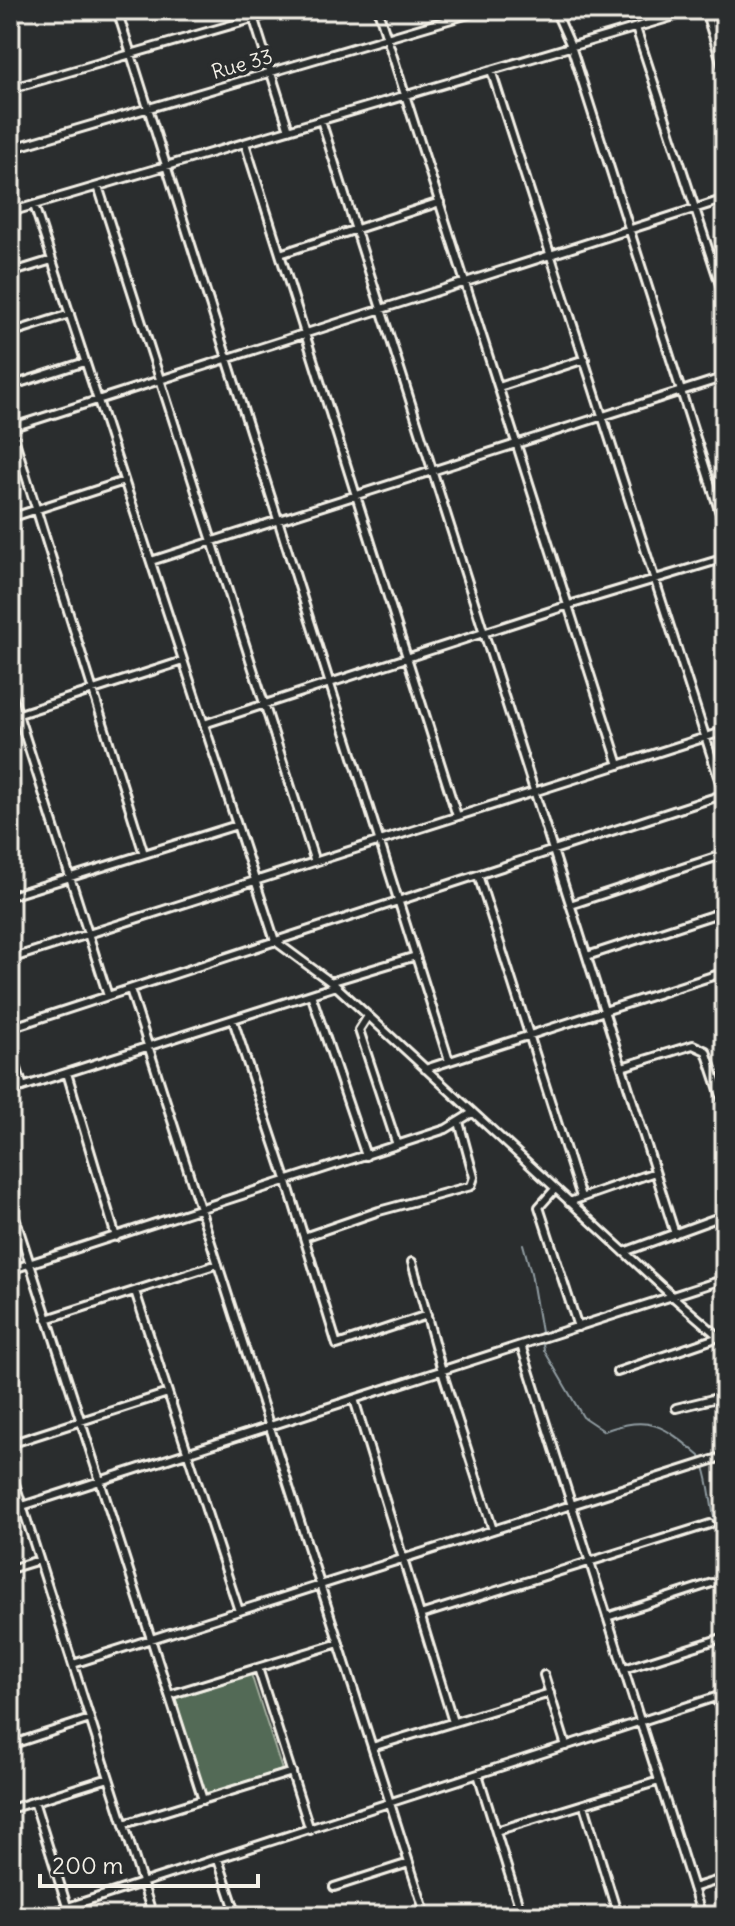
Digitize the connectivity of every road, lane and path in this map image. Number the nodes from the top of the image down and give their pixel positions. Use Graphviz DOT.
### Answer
graph roads {
  1 [pos="117,10"];
  2 [pos="251,10"];
  3 [pos="283,10"];
  4 [pos="378,10"];
  5 [pos="482,10"];
  6 [pos="555,10"];
  7 [pos="695,10"];
  8 [pos="705,10"];
  9 [pos="671,13"];
  10 [pos="254,19"];
  11 [pos="636,28"];
  12 [pos="387,38"];
  13 [pos="571,46"];
  14 [pos="132,54"];
  15 [pos="491,70"];
  16 [pos="271,72"];
  17 [pos="725,74"];
  18 [pos="10,89"];
  19 [pos="406,95"];
  20 [pos="149,108"];
  21 [pos="321,120"];
  22 [pos="289,130"];
  23 [pos="245,143"];
  24 [pos="10,149"];
  25 [pos="167,166"];
  26 [pos="98,186"];
  27 [pos="725,199"];
  28 [pos="440,202"];
  29 [pos="34,205"];
  30 [pos="695,208"];
  31 [pos="10,212"];
  32 [pos="356,229"];
  33 [pos="629,229"];
  34 [pos="280,254"];
  35 [pos="552,254"];
  36 [pos="52,260"];
  37 [pos="10,273"];
  38 [pos="465,282"];
  39 [pos="725,300"];
  40 [pos="381,309"];
  41 [pos="70,314"];
  42 [pos="10,333"];
  43 [pos="305,333"];
  44 [pos="228,358"];
  45 [pos="585,359"];
  46 [pos="85,362"];
  47 [pos="725,377"];
  48 [pos="162,379"];
  49 [pos="10,386"];
  50 [pos="499,387"];
  51 [pos="680,391"];
  52 [pos="98,400"];
  53 [pos="603,416"];
  54 [pos="10,428"];
  55 [pos="517,444"];
  56 [pos="432,471"];
  57 [pos="124,481"];
  58 [pos="356,495"];
  59 [pos="36,509"];
  60 [pos="10,518"];
  61 [pos="279,520"];
  62 [pos="725,529"];
  63 [pos="213,541"];
  64 [pos="725,558"];
  65 [pos="151,561"];
  66 [pos="656,578"];
  67 [pos="569,605"];
  68 [pos="484,632"];
  69 [pos="407,657"];
  70 [pos="183,661"];
  71 [pos="330,682"];
  72 [pos="10,689"];
  73 [pos="93,690"];
  74 [pos="264,704"];
  75 [pos="18,714"];
  76 [pos="10,717"];
  77 [pos="204,724"];
  78 [pos="725,731"];
  79 [pos="706,737"];
  80 [pos="619,765"];
  81 [pos="534,792"];
  82 [pos="725,795"];
  83 [pos="457,816"];
  84 [pos="237,825"];
  85 [pos="380,841"];
  86 [pos="553,850"];
  87 [pos="144,854"];
  88 [pos="725,854"];
  89 [pos="315,862"];
  90 [pos="478,875"];
  91 [pos="70,877"];
  92 [pos="255,881"];
  93 [pos="10,896"];
  94 [pos="398,901"];
  95 [pos="570,905"];
  96 [pos="725,911"];
  97 [pos="88,934"];
  98 [pos="275,941"];
  99 [pos="416,956"];
  100 [pos="587,956"];
  101 [pos="10,959"];
  102 [pos="725,972"];
  103 [pos="333,984"];
  104 [pos="130,989"];
  105 [pos="311,994"];
  106 [pos="108,996"];
  107 [pos="604,1011"];
  108 [pos="368,1016"];
  109 [pos="233,1020"];
  110 [pos="10,1028"];
  111 [pos="530,1035"];
  112 [pos="10,1047"];
  113 [pos="149,1047"];
  114 [pos="449,1061"];
  115 [pos="622,1067"];
  116 [pos="425,1069"];
  117 [pos="67,1073"];
  118 [pos="23,1087"];
  119 [pos="10,1091"];
  120 [pos="725,1108"];
  121 [pos="472,1113"];
  122 [pos="459,1122"];
  123 [pos="397,1145"];
  124 [pos="366,1156"];
  125 [pos="655,1172"];
  126 [pos="287,1182"];
  127 [pos="555,1189"];
  128 [pos="581,1197"];
  129 [pos="10,1202"];
  130 [pos="569,1202"];
  131 [pos="201,1209"];
  132 [pos="725,1215"];
  133 [pos="675,1234"];
  134 [pos="116,1237"];
  135 [pos="304,1237"];
  136 [pos="624,1252"];
  137 [pos="412,1262"];
  138 [pos="218,1264"];
  139 [pos="30,1265"];
  140 [pos="10,1270"];
  141 [pos="725,1279"];
  142 [pos="135,1291"];
  143 [pos="672,1296"];
  144 [pos="427,1315"];
  145 [pos="47,1319"];
  146 [pos="578,1327"];
  147 [pos="722,1339"];
  148 [pos="521,1345"];
  149 [pos="442,1371"];
  150 [pos="617,1372"];
  151 [pos="168,1393"];
  152 [pos="725,1396"];
  153 [pos="354,1399"];
  154 [pos="676,1408"];
  155 [pos="81,1421"];
  156 [pos="270,1426"];
  157 [pos="10,1444"];
  158 [pos="187,1453"];
  159 [pos="725,1456"];
  160 [pos="10,1468"];
  161 [pos="100,1481"];
  162 [pos="572,1505"];
  163 [pos="22,1506"];
  164 [pos="10,1510"];
  165 [pos="710,1524"];
  166 [pos="493,1530"];
  167 [pos="403,1559"];
  168 [pos="39,1560"];
  169 [pos="590,1562"];
  170 [pos="10,1569"];
  171 [pos="712,1583"];
  172 [pos="320,1585"];
  173 [pos="239,1611"];
  174 [pos="420,1615"];
  175 [pos="607,1617"];
  176 [pos="725,1637"];
  177 [pos="151,1639"];
  178 [pos="339,1643"];
  179 [pos="73,1664"];
  180 [pos="258,1668"];
  181 [pos="624,1669"];
  182 [pos="544,1675"];
  183 [pos="550,1693"];
  184 [pos="725,1694"];
  185 [pos="169,1695"];
  186 [pos="716,1697"];
  187 [pos="90,1719"];
  188 [pos="453,1722"];
  189 [pos="641,1722"];
  190 [pos="725,1723"];
  191 [pos="10,1733"];
  192 [pos="12,1745"];
  193 [pos="566,1746"];
  194 [pos="372,1747"];
  195 [pos="292,1772"];
  196 [pos="478,1774"];
  197 [pos="109,1778"];
  198 [pos="659,1781"];
  199 [pos="203,1800"];
  200 [pos="34,1801"];
  201 [pos="390,1804"];
  202 [pos="584,1805"];
  203 [pos="10,1809"];
  204 [pos="124,1824"];
  205 [pos="310,1830"];
  206 [pos="496,1831"];
  207 [pos="218,1859"];
  208 [pos="409,1863"];
  209 [pos="725,1878"];
  210 [pos="142,1884"];
  211 [pos="334,1887"];
  212 [pos="693,1888"];
  213 [pos="67,1907"];
  214 [pos="617,1914"];
  215 [pos="40,1916"];
  216 [pos="70,1916"];
  217 [pos="153,1916"];
  218 [pos="237,1916"];
  219 [pos="426,1916"];
  220 [pos="522,1916"];
  221 [pos="600,1916"];
  222 [pos="702,1916"];
  1 -- 14 [label="street"];
  2 -- 10 [label="street"];
  3 -- 10 [label="street"];
  4 -- 12 [label="street"];
  5 -- 12 [label="street, Rue 33"];
  6 -- 13 [label="street"];
  7 -- 9 [label="street"];
  8 -- 17 [label="street"];
  9 -- 11 [label="street"];
  10 -- 14 [label="street"];
  10 -- 16 [label="street"];
  11 -- 13 [label="street"];
  11 -- 30 [label="street"];
  12 -- 16 [label="street, Rue 33"];
  12 -- 19 [label="street"];
  13 -- 15 [label="street"];
  13 -- 33 [label="street"];
  14 -- 18 [label="street"];
  14 -- 20 [label="street"];
  15 -- 19 [label="street"];
  15 -- 35 [label="street"];
  16 -- 20 [label="street, Rue 33"];
  16 -- 22 [label="street"];
  19 -- 21 [label="street"];
  19 -- 28 [label="street"];
  20 -- 24 [label="street, Rue 33"];
  20 -- 25 [label="street"];
  21 -- 22 [label="street"];
  21 -- 32 [label="street"];
  22 -- 23 [label="street"];
  23 -- 25 [label="street"];
  23 -- 34 [label="street"];
  25 -- 26 [label="street"];
  25 -- 44 [label="street"];
  26 -- 29 [label="street"];
  26 -- 48 [label="street"];
  27 -- 30 [label="street"];
  28 -- 32 [label="street"];
  28 -- 38 [label="street"];
  29 -- 31 [label="street"];
  29 -- 36 [label="street"];
  30 -- 33 [label="street"];
  30 -- 39 [label="street"];
  32 -- 34 [label="street"];
  32 -- 40 [label="street"];
  33 -- 35 [label="street"];
  33 -- 51 [label="street"];
  34 -- 43 [label="street"];
  35 -- 38 [label="street"];
  35 -- 45 [label="street"];
  36 -- 37 [label="street"];
  36 -- 41 [label="street"];
  38 -- 40 [label="street"];
  38 -- 50 [label="street"];
  40 -- 43 [label="street"];
  40 -- 56 [label="street"];
  41 -- 42 [label="street"];
  41 -- 46 [label="street"];
  43 -- 44 [label="street"];
  43 -- 58 [label="street"];
  44 -- 48 [label="street"];
  44 -- 61 [label="street"];
  45 -- 50 [label="street"];
  45 -- 53 [label="street"];
  46 -- 49 [label="street"];
  46 -- 52 [label="street"];
  47 -- 51 [label="street"];
  48 -- 52 [label="street"];
  48 -- 63 [label="street"];
  50 -- 55 [label="street"];
  51 -- 53 [label="street"];
  51 -- 62 [label="street"];
  52 -- 54 [label="street"];
  52 -- 57 [label="street"];
  53 -- 55 [label="street"];
  53 -- 66 [label="street"];
  54 -- 59 [label="street"];
  55 -- 56 [label="street"];
  55 -- 67 [label="street"];
  56 -- 58 [label="street"];
  56 -- 68 [label="street"];
  57 -- 59 [label="street"];
  57 -- 65 [label="street"];
  58 -- 61 [label="street"];
  58 -- 69 [label="street"];
  59 -- 60 [label="street"];
  59 -- 73 [label="street"];
  61 -- 63 [label="street"];
  61 -- 71 [label="street"];
  63 -- 65 [label="street"];
  63 -- 74 [label="street"];
  64 -- 66 [label="street"];
  65 -- 70 [label="street"];
  66 -- 67 [label="street"];
  66 -- 79 [label="street"];
  67 -- 68 [label="street"];
  67 -- 80 [label="street"];
  68 -- 69 [label="street"];
  68 -- 81 [label="street"];
  69 -- 71 [label="street"];
  69 -- 83 [label="street"];
  70 -- 73 [label="street"];
  70 -- 77 [label="street"];
  71 -- 74 [label="street"];
  71 -- 85 [label="street"];
  72 -- 75 [label="street"];
  73 -- 75 [label="street"];
  73 -- 87 [label="street"];
  74 -- 77 [label="street"];
  74 -- 89 [label="street"];
  75 -- 76 [label="street"];
  75 -- 91 [label="street"];
  77 -- 84 [label="street"];
  78 -- 79 [label="street"];
  79 -- 80 [label="street"];
  79 -- 82 [label="street"];
  80 -- 81 [label="street"];
  81 -- 83 [label="street"];
  81 -- 86 [label="street"];
  82 -- 86 [label="street"];
  83 -- 85 [label="street"];
  84 -- 87 [label="street"];
  84 -- 92 [label="street"];
  85 -- 89 [label="street"];
  85 -- 94 [label="street"];
  86 -- 90 [label="street"];
  86 -- 95 [label="street"];
  87 -- 91 [label="street"];
  88 -- 95 [label="street"];
  89 -- 92 [label="street"];
  90 -- 94 [label="street"];
  90 -- 111 [label="street"];
  91 -- 93 [label="street"];
  91 -- 97 [label="street"];
  92 -- 97 [label="street"];
  92 -- 98 [label="street"];
  94 -- 98 [label="street"];
  94 -- 99 [label="street"];
  95 -- 100 [label="street"];
  96 -- 100 [label="street"];
  97 -- 101 [label="street"];
  97 -- 106 [label="street"];
  98 -- 103 [label="street"];
  98 -- 104 [label="street"];
  99 -- 103 [label="street"];
  99 -- 114 [label="street"];
  100 -- 107 [label="street"];
  102 -- 107 [label="street"];
  103 -- 105 [label="street"];
  103 -- 108 [label="street"];
  104 -- 106 [label="street"];
  104 -- 113 [label="street"];
  105 -- 109 [label="street"];
  105 -- 124 [label="street"];
  106 -- 110 [label="street"];
  107 -- 111 [label="street"];
  107 -- 115 [label="street"];
  108 -- 116 [label="street"];
  108 -- 123 [label="street"];
  109 -- 113 [label="street"];
  109 -- 126 [label="street"];
  111 -- 114 [label="street"];
  111 -- 128 [label="street"];
  112 -- 118 [label="street"];
  113 -- 117 [label="street"];
  113 -- 131 [label="street"];
  114 -- 116 [label="street"];
  115 -- 120 [label="street"];
  115 -- 125 [label="street"];
  116 -- 121 [label="street"];
  117 -- 118 [label="street"];
  117 -- 134 [label="street"];
  118 -- 119 [label="street"];
  121 -- 122 [label="street"];
  121 -- 127 [label="street"];
  122 -- 123 [label="street"];
  122 -- 135 [label="street"];
  123 -- 124 [label="street"];
  124 -- 126 [label="street"];
  125 -- 128 [label="street"];
  125 -- 133 [label="street"];
  126 -- 131 [label="street"];
  126 -- 135 [label="street"];
  127 -- 130 [label="street"];
  127 -- 146 [label="street"];
  128 -- 130 [label="street"];
  129 -- 139 [label="street"];
  130 -- 136 [label="street"];
  131 -- 134 [label="street"];
  131 -- 138 [label="street"];
  132 -- 133 [label="street"];
  133 -- 136 [label="street"];
  134 -- 139 [label="street"];
  135 -- 144 [label="street"];
  136 -- 143 [label="street"];
  137 -- 144 [label="street"];
  138 -- 142 [label="street"];
  138 -- 156 [label="street"];
  139 -- 140 [label="street"];
  139 -- 145 [label="street"];
  141 -- 143 [label="street"];
  142 -- 145 [label="street"];
  142 -- 151 [label="street"];
  143 -- 146 [label="street"];
  143 -- 147 [label="street"];
  144 -- 149 [label="street"];
  145 -- 155 [label="street"];
  146 -- 148 [label="street"];
  147 -- 150 [label="street"];
  148 -- 149 [label="street"];
  148 -- 162 [label="street"];
  149 -- 153 [label="street"];
  149 -- 166 [label="street"];
  151 -- 155 [label="street"];
  151 -- 158 [label="street"];
  152 -- 154 [label="street"];
  153 -- 156 [label="street"];
  153 -- 167 [label="street"];
  155 -- 157 [label="street"];
  155 -- 161 [label="street"];
  156 -- 158 [label="street"];
  156 -- 172 [label="street"];
  158 -- 161 [label="street"];
  158 -- 173 [label="street"];
  159 -- 162 [label="street"];
  160 -- 163 [label="street"];
  161 -- 163 [label="street"];
  161 -- 177 [label="street"];
  162 -- 166 [label="street"];
  162 -- 169 [label="street"];
  163 -- 164 [label="street"];
  163 -- 168 [label="street"];
  165 -- 169 [label="street"];
  166 -- 167 [label="street"];
  167 -- 172 [label="street"];
  167 -- 174 [label="street"];
  168 -- 170 [label="street"];
  168 -- 179 [label="street"];
  169 -- 174 [label="street"];
  169 -- 175 [label="street"];
  171 -- 175 [label="street"];
  172 -- 173 [label="street"];
  172 -- 178 [label="street"];
  173 -- 177 [label="street"];
  174 -- 188 [label="street"];
  175 -- 181 [label="street"];
  176 -- 181 [label="street"];
  177 -- 179 [label="street"];
  177 -- 185 [label="street"];
  178 -- 180 [label="street"];
  178 -- 194 [label="street"];
  179 -- 187 [label="street"];
  180 -- 185 [label="street"];
  180 -- 195 [label="street"];
  181 -- 189 [label="street"];
  182 -- 183 [label="street"];
  183 -- 188 [label="street"];
  183 -- 193 [label="street"];
  184 -- 186 [label="street"];
  185 -- 199 [label="street"];
  186 -- 189 [label="street"];
  186 -- 190 [label="street"];
  187 -- 192 [label="street"];
  187 -- 197 [label="street"];
  188 -- 194 [label="street"];
  189 -- 193 [label="street"];
  189 -- 198 [label="street"];
  191 -- 192 [label="street"];
  193 -- 196 [label="street"];
  194 -- 201 [label="street"];
  195 -- 199 [label="street"];
  195 -- 205 [label="street"];
  196 -- 201 [label="street"];
  196 -- 206 [label="street"];
  197 -- 200 [label="street"];
  197 -- 204 [label="street"];
  198 -- 202 [label="street"];
  198 -- 212 [label="street"];
  199 -- 204 [label="street"];
  200 -- 203 [label="street"];
  200 -- 213 [label="street"];
  201 -- 205 [label="street"];
  201 -- 208 [label="street"];
  202 -- 206 [label="street"];
  202 -- 214 [label="street"];
  204 -- 210 [label="street"];
  205 -- 207 [label="street"];
  206 -- 220 [label="street"];
  207 -- 210 [label="street"];
  207 -- 218 [label="street"];
  208 -- 211 [label="street"];
  208 -- 219 [label="street"];
  209 -- 212 [label="street"];
  210 -- 213 [label="street"];
  210 -- 217 [label="street"];
  212 -- 222 [label="street"];
  213 -- 215 [label="street"];
  213 -- 216 [label="street"];
  214 -- 221 [label="street"];
}
